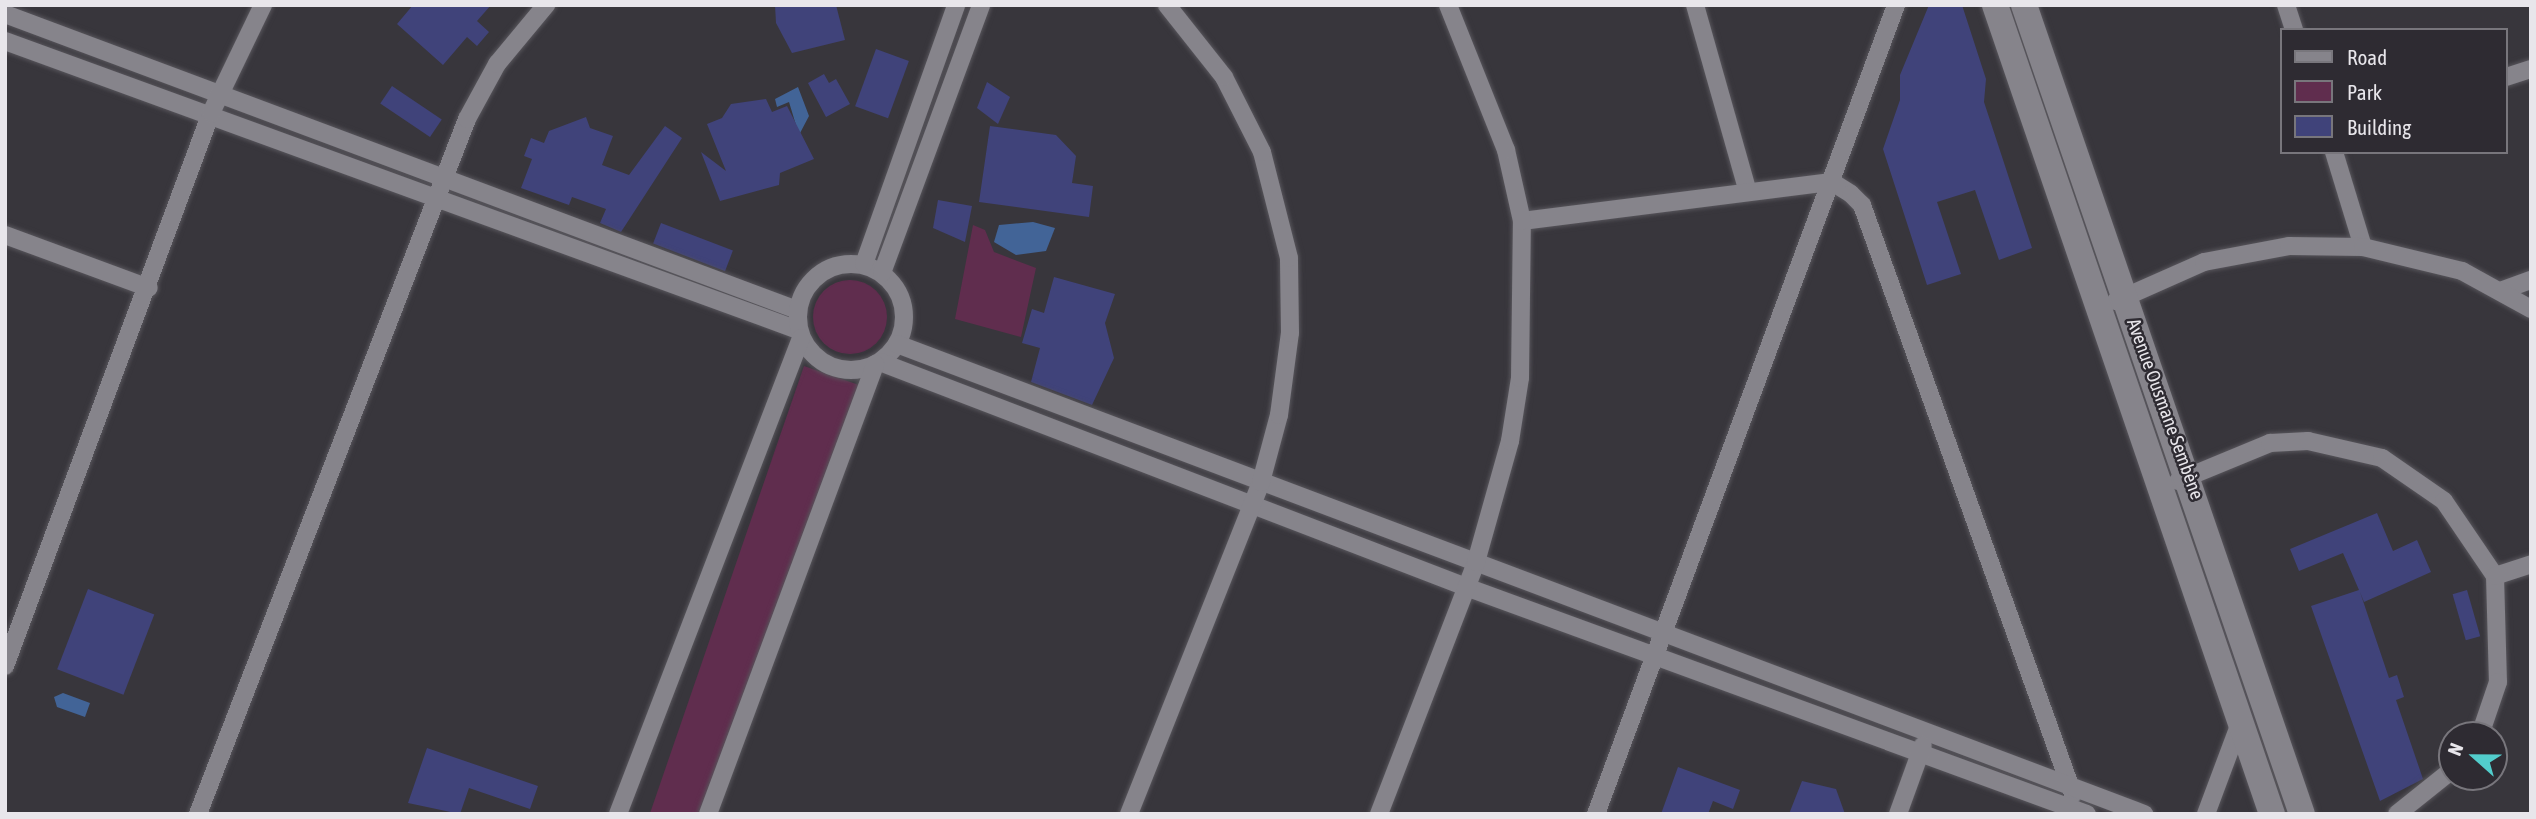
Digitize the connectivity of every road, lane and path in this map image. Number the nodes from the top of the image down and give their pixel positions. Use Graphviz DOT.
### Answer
graph roads {
  1 [pos="33,5"];
  2 [pos="263,5"];
  3 [pos="546,5"];
  4 [pos="956,5"];
  5 [pos="981,5"];
  6 [pos="1167,5"];
  7 [pos="1448,5"];
  8 [pos="1695,5"];
  9 [pos="1896,5"];
  10 [pos="1995,5"];
  11 [pos="2024,5"];
  12 [pos="2286,5"];
  13 [pos="5,14"];
  14 [pos="27,23"];
  15 [pos="2293,28"];
  16 [pos="11,44"];
  17 [pos="2531,69"];
  18 [pos="2508,76"];
  19 [pos="220,94"];
  20 [pos="211,113"];
  21 [pos="2335,154"];
  22 [pos="442,180"];
  23 [pos="1832,182"];
  24 [pos="1748,192"];
  25 [pos="434,200"];
  26 [pos="1522,221"];
  27 [pos="5,235"];
  28 [pos="2363,247"];
  29 [pos="864,264"];
  30 [pos="882,273"];
  31 [pos="2531,280"];
  32 [pos="149,288"];
  33 [pos="2503,290"];
  34 [pos="2124,296"];
  35 [pos="2531,309"];
  36 [pos="797,310"];
  37 [pos="2099,311"];
  38 [pos="800,334"];
  39 [pos="897,344"];
  40 [pos="877,363"];
  41 [pos="2190,477"];
  42 [pos="1261,482"];
  43 [pos="2162,485"];
  44 [pos="1251,506"];
  45 [pos="1476,562"];
  46 [pos="2531,564"];
  47 [pos="2495,576"];
  48 [pos="1465,587"];
  49 [pos="1664,632"];
  50 [pos="1656,656"];
  51 [pos="5,666"];
  52 [pos="2485,721"];
  53 [pos="2240,723"];
  54 [pos="1928,732"];
  55 [pos="1920,754"];
  56 [pos="2438,781"];
  57 [pos="2070,786"];
  58 [pos="2083,812"];
  59 [pos="198,814"];
  60 [pos="618,814"];
  61 [pos="708,814"];
  62 [pos="1129,814"];
  63 [pos="1379,814"];
  64 [pos="1596,814"];
  65 [pos="1898,814"];
  66 [pos="2144,814"];
  67 [pos="2206,814"];
  68 [pos="2272,814"];
  69 [pos="2302,814"];
  70 [pos="2397,814"];
  1 -- 14 [label="street"];
  2 -- 19 [label="street"];
  3 -- 22 [label="street"];
  4 -- 29 [label="street"];
  5 -- 30 [label="street"];
  6 -- 42 [label="street"];
  7 -- 26 [label="street"];
  8 -- 24 [label="street"];
  9 -- 23 [label="street"];
  10 -- 37 [label="main road, Avenue Ousmane Sembène"];
  11 -- 34 [label="main road, Avenue Ousmane Sembène"];
  12 -- 15 [label="street"];
  13 -- 14 [label="street"];
  14 -- 16 [label="street"];
  14 -- 19 [label="street"];
  16 -- 20 [label="street"];
  17 -- 18 [label="street"];
  19 -- 20 [label="street"];
  19 -- 22 [label="street"];
  20 -- 25 [label="street"];
  20 -- 32 [label="street"];
  21 -- 28 [label="street"];
  22 -- 25 [label="street"];
  22 -- 36 [label="street"];
  23 -- 24 [label="street"];
  23 -- 49 [label="street"];
  23 -- 57 [label="street"];
  24 -- 26 [label="street"];
  25 -- 38 [label="street"];
  25 -- 59 [label="street"];
  26 -- 45 [label="street"];
  27 -- 32 [label="street"];
  28 -- 33 [label="street"];
  28 -- 34 [label="street"];
  29 -- 30 [label="street"];
  29 -- 36 [label="street"];
  30 -- 39 [label="street"];
  31 -- 33 [label="street"];
  32 -- 51 [label="street"];
  33 -- 35 [label="street"];
  34 -- 37 [label="street"];
  34 -- 41 [label="main road, Avenue Ousmane Sembène"];
  36 -- 38 [label="street"];
  37 -- 43 [label="main road, Avenue Ousmane Sembène"];
  38 -- 40 [label="street"];
  38 -- 60 [label="street"];
  39 -- 40 [label="street"];
  39 -- 42 [label="street"];
  40 -- 44 [label="street"];
  40 -- 61 [label="street"];
  41 -- 43 [label="street"];
  41 -- 47 [label="street"];
  41 -- 69 [label="main road, Avenue Ousmane Sembène"];
  42 -- 44 [label="street"];
  42 -- 45 [label="street"];
  43 -- 53 [label="main road, Avenue Ousmane Sembène"];
  44 -- 48 [label="street"];
  44 -- 62 [label="street"];
  45 -- 48 [label="street"];
  45 -- 49 [label="street"];
  46 -- 47 [label="street"];
  47 -- 52 [label="street"];
  48 -- 50 [label="street"];
  48 -- 63 [label="street"];
  49 -- 50 [label="street"];
  49 -- 54 [label="street"];
  50 -- 55 [label="street"];
  50 -- 64 [label="street"];
  53 -- 67 [label="street"];
  53 -- 68 [label="main road, Avenue Ousmane Sembène"];
  54 -- 55 [label="street"];
  54 -- 57 [label="street"];
  55 -- 58 [label="street"];
  55 -- 65 [label="street"];
  56 -- 70 [label="street"];
  57 -- 58 [label="street"];
  57 -- 66 [label="street"];
}
